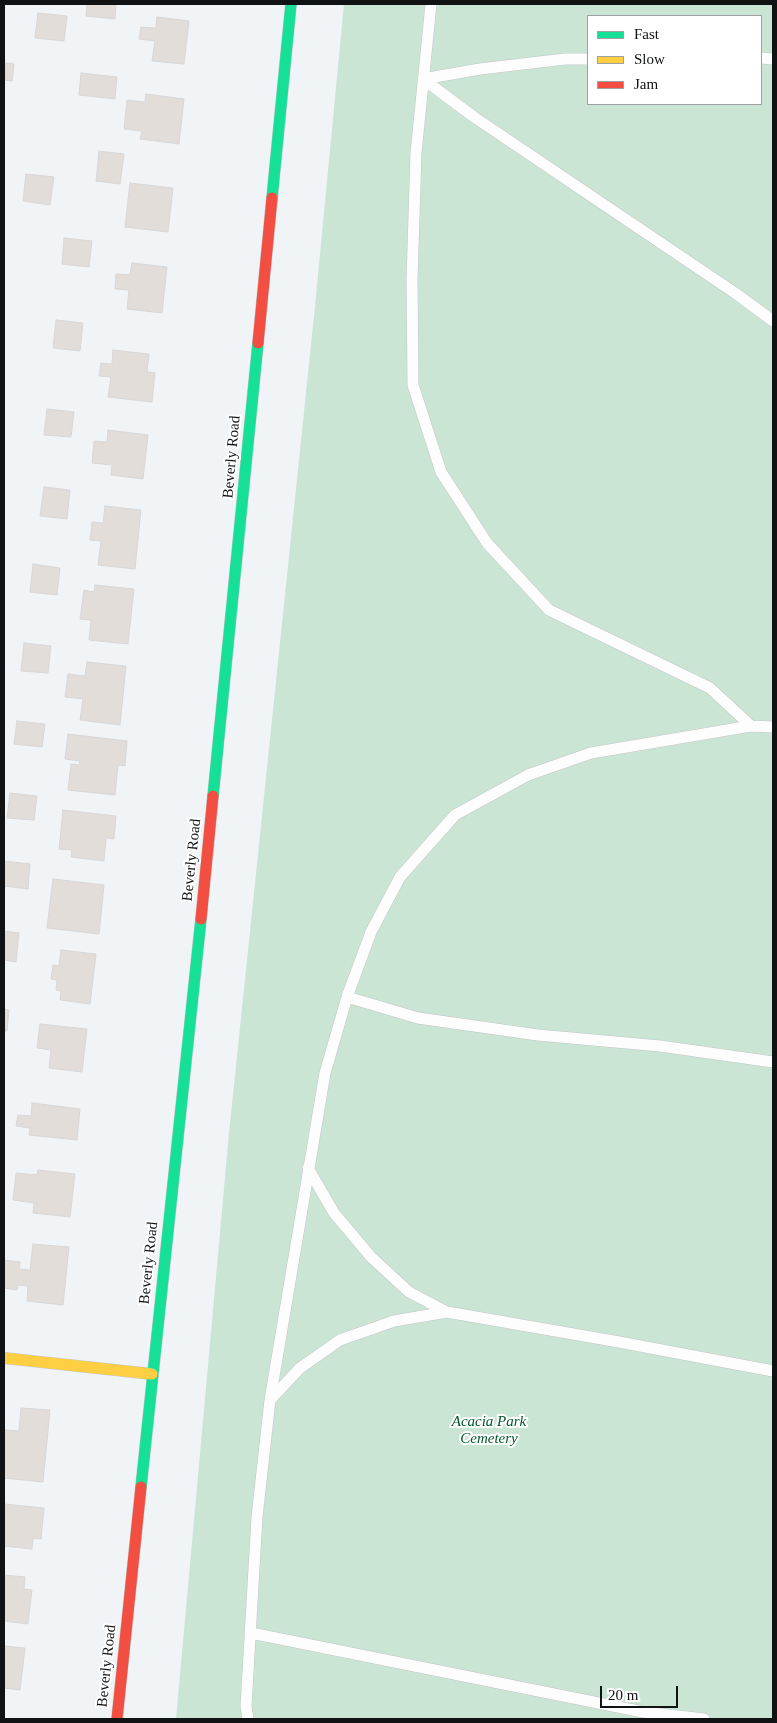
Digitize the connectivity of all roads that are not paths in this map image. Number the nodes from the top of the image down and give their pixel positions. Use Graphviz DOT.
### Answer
graph roads {
  1 [pos="291,4"];
  2 [pos="431,4"];
  3 [pos="587,59"];
  4 [pos="423,79"];
  5 [pos="773,320"];
  6 [pos="751,726"];
  7 [pos="773,727"];
  8 [pos="347,997"];
  9 [pos="773,1062"];
  10 [pos="308,1168"];
  11 [pos="447,1312"];
  12 [pos="4,1358"];
  13 [pos="773,1371"];
  14 [pos="152,1374"];
  15 [pos="270,1400"];
  16 [pos="251,1633"];
  17 [pos="117,1719"];
  18 [pos="248,1719"];
  19 [pos="704,1719"];
  1 -- 14 [label="street, Beverly Road"];
  2 -- 4 [label="lane"];
  3 -- 4 [label="lane"];
  4 -- 5 [label="lane"];
  4 -- 6 [label="lane"];
  6 -- 7 [label="lane"];
  6 -- 8 [label="lane"];
  8 -- 9 [label="lane"];
  8 -- 10 [label="lane"];
  10 -- 11 [label="lane"];
  10 -- 15 [label="lane"];
  11 -- 13 [label="lane"];
  11 -- 15 [label="lane"];
  12 -- 14 [label="street"];
  14 -- 17 [label="street, Beverly Road"];
  15 -- 16 [label="lane"];
  16 -- 18 [label="lane"];
  16 -- 19 [label="lane"];
}
